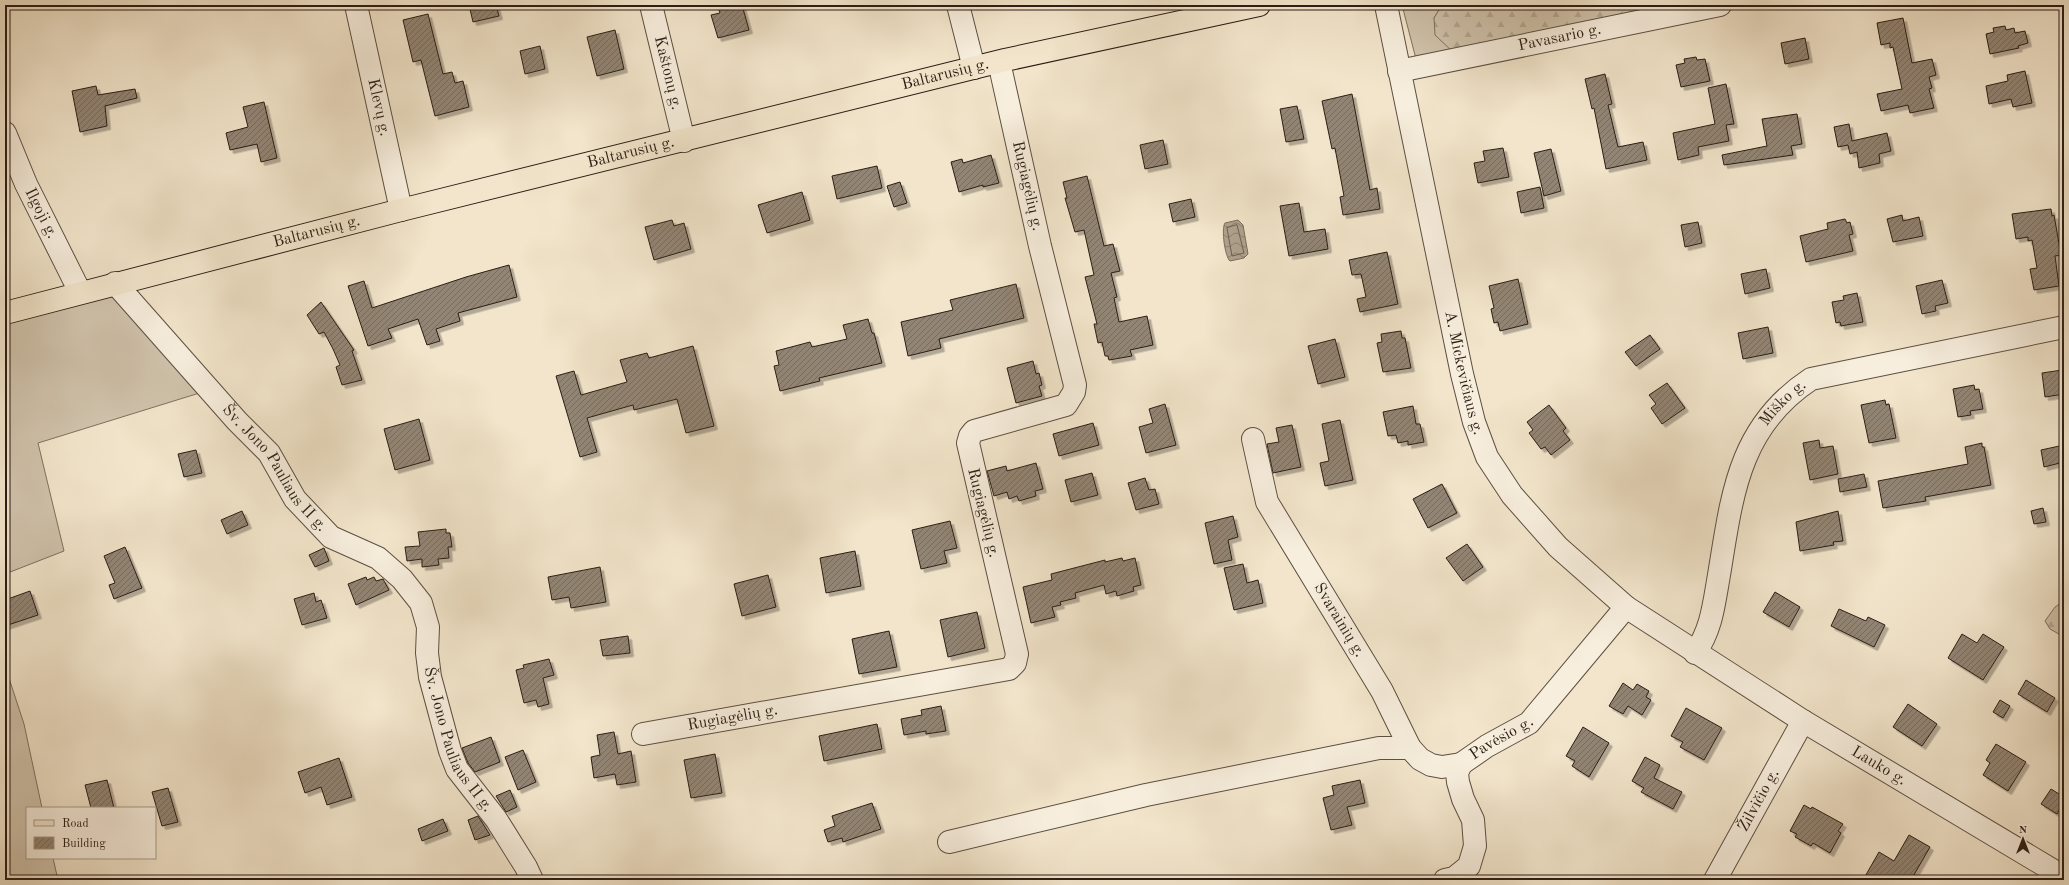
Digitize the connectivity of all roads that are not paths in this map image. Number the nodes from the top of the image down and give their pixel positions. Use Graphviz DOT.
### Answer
graph roads {
  1 [pos="356,5"];
  2 [pos="651,5"];
  3 [pos="958,5"];
  4 [pos="1259,5"];
  5 [pos="1386,5"];
  6 [pos="1720,5"];
  7 [pos="999,62"];
  8 [pos="974,68"];
  9 [pos="1399,71"];
  10 [pos="5,133"];
  11 [pos="684,141"];
  12 [pos="401,210"];
  13 [pos="115,284"];
  14 [pos="80,292"];
  15 [pos="5,313"];
  16 [pos="2064,327"];
  17 [pos="1253,438"];
  18 [pos="1626,607"];
  19 [pos="1695,653"];
  20 [pos="1803,721"];
  21 [pos="643,734"];
  22 [pos="1410,748"];
  23 [pos="1461,764"];
  24 [pos="949,842"];
  25 [pos="2064,877"];
  26 [pos="532,880"];
  27 [pos="1446,880"];
  28 [pos="1715,880"];
  1 -- 12 [label="street, Klevų g."];
  2 -- 11 [label="street, Kaštonų g."];
  3 -- 8 [label="street"];
  4 -- 7 [label="main road, Baltarusių g."];
  5 -- 9 [label="street, A. Mickevičiaus g."];
  6 -- 9 [label="street, Pavasario g."];
  7 -- 8 [label="main road, Baltarusių g."];
  7 -- 21 [label="street, Rugiagėlių g."];
  8 -- 11 [label="main road, Baltarusių g."];
  9 -- 18 [label="street, A. Mickevičiaus g."];
  10 -- 14 [label="street, Ilgoji g."];
  11 -- 12 [label="main road, Baltarusių g."];
  12 -- 13 [label="main road, Baltarusių g."];
  13 -- 14 [label="main road, Baltarusių g."];
  13 -- 26 [label="street, Šv. Jono Pauliaus II g."];
  14 -- 15 [label="main road, Baltarusių g."];
  16 -- 19 [label="street, Miško g."];
  17 -- 22 [label="street, Svarainių g."];
  18 -- 19 [label="street, A. Mickevičiaus g."];
  18 -- 23 [label="street, Pavėsio g."];
  19 -- 20 [label="street, Lauko g."];
  20 -- 25 [label="street, Lauko g."];
  20 -- 28 [label="street, Žilvičio g."];
  22 -- 23 [label="street, Svarainių g."];
  22 -- 24 [label="street"];
  23 -- 27 [label="street, Pavėsio g."];
}
